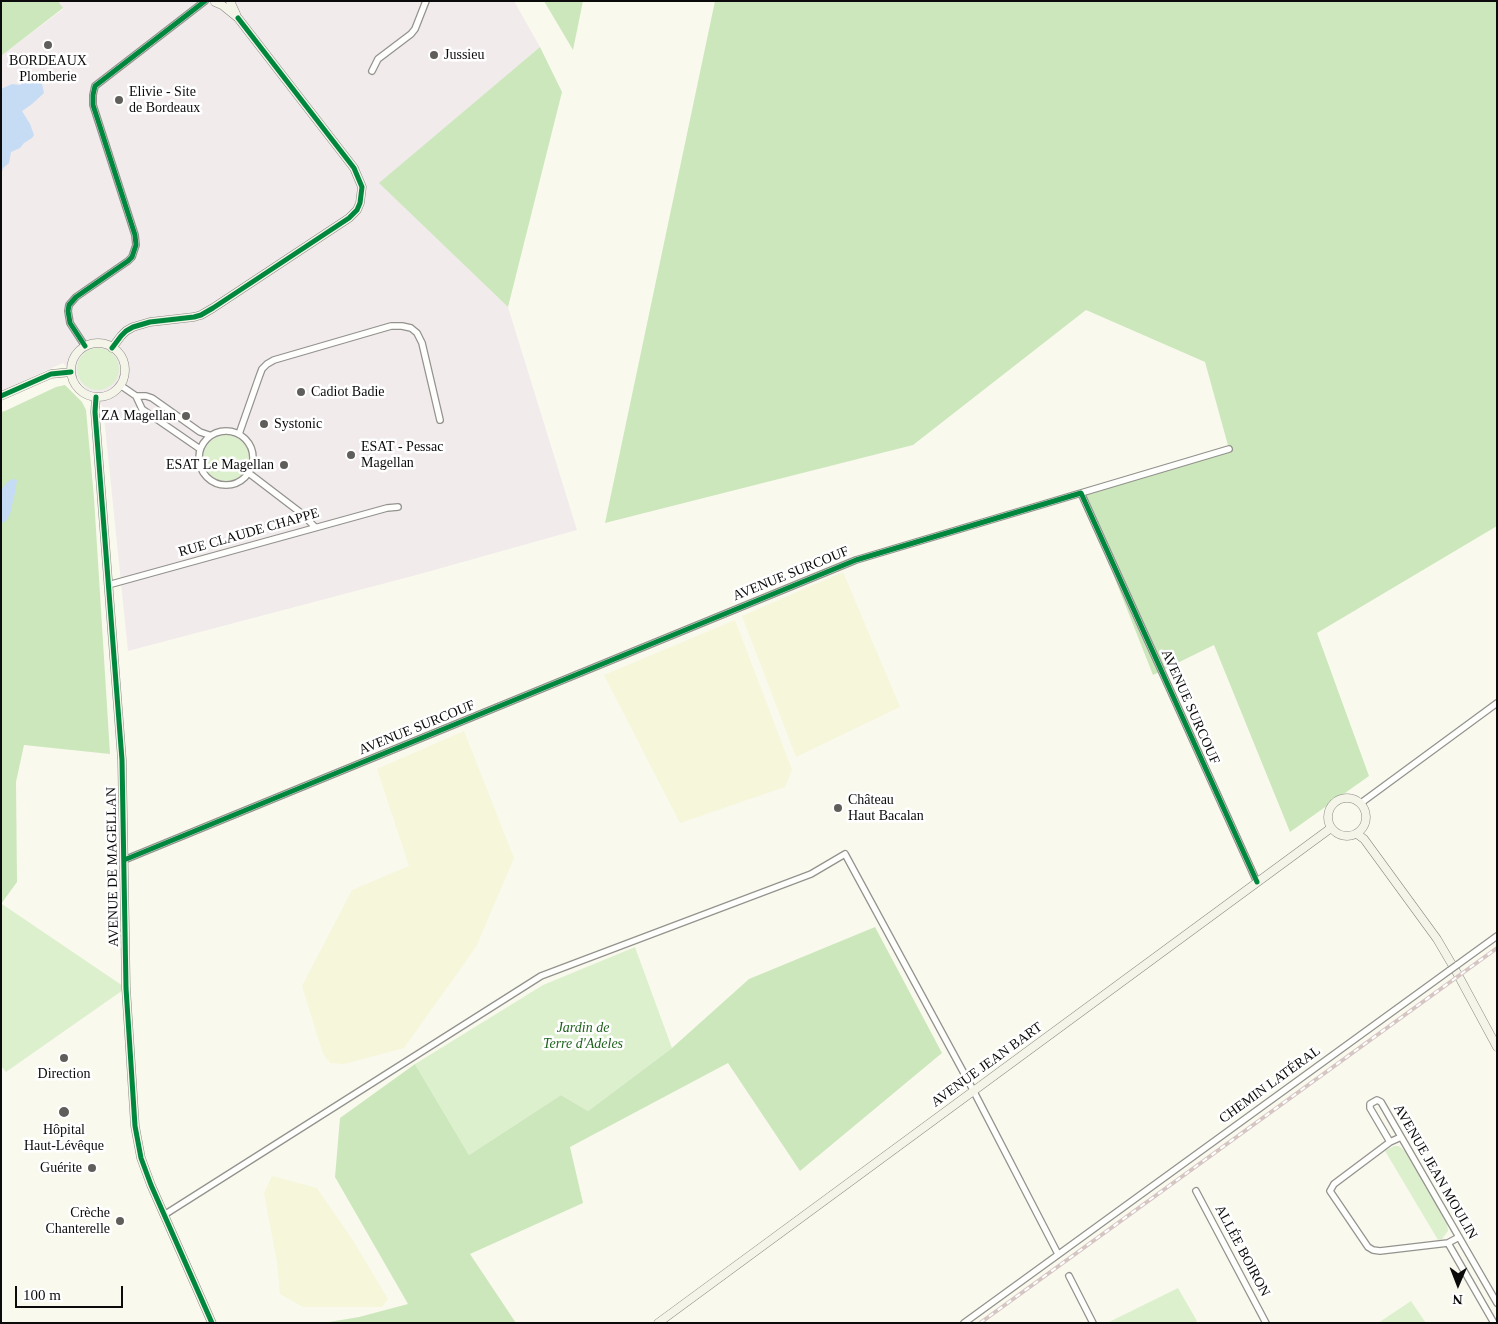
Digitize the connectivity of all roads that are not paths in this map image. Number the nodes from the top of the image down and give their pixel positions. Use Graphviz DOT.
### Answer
graph roads {
  1 [pos="205,1"];
  2 [pos="230,1"];
  3 [pos="426,1"];
  4 [pos="217,2"];
  5 [pos="238,18"];
  6 [pos="372,71"];
  7 [pos="85,346"];
  8 [pos="112,348"];
  9 [pos="71,372"];
  10 [pos="120,386"];
  11 [pos="1,396"];
  12 [pos="136,396"];
  13 [pos="96,397"];
  14 [pos="440,420"];
  15 [pos="239,434"];
  16 [pos="209,435"];
  17 [pos="200,448"];
  18 [pos="1229,449"];
  19 [pos="250,474"];
  20 [pos="1081,493"];
  21 [pos="398,507"];
  22 [pos="315,527"];
  23 [pos="108,585"];
  24 [pos="1497,703"];
  25 [pos="1361,802"];
  26 [pos="1331,828"];
  27 [pos="1357,834"];
  28 [pos="124,860"];
  29 [pos="1257,882"];
  30 [pos="1497,936"];
  31 [pos="1497,1048"];
  32 [pos="973,1091"];
  33 [pos="1401,1137"];
  34 [pos="1390,1142"];
  35 [pos="1196,1191"];
  36 [pos="164,1215"];
  37 [pos="1459,1237"];
  38 [pos="1448,1243"];
  39 [pos="1058,1254"];
  40 [pos="1069,1276"];
  41 [pos="1497,1303"];
  42 [pos="212,1323"];
  43 [pos="658,1323"];
  44 [pos="964,1323"];
  45 [pos="1093,1323"];
  46 [pos="1266,1323"];
  47 [pos="1494,1323"];
  1 -- 7 [label="street"];
  2 -- 5 [label="street"];
  3 -- 6 [label="street"];
  4 -- 5 [label="street"];
  5 -- 8 [label="street"];
  7 -- 8 [label="street"];
  7 -- 9 [label="street"];
  8 -- 10 [label="street"];
  9 -- 11 [label="street"];
  9 -- 13 [label="street"];
  10 -- 12 [label="street"];
  10 -- 13 [label="street"];
  12 -- 16 [label="street"];
  12 -- 17 [label="street"];
  13 -- 23 [label="street, AVENUE DE MAGELLAN"];
  14 -- 15 [label="street"];
  15 -- 16 [label="street"];
  15 -- 19 [label="street"];
  16 -- 17 [label="street"];
  17 -- 19 [label="street"];
  18 -- 20 [label="street"];
  19 -- 22 [label="street"];
  20 -- 28 [label="street, AVENUE SURCOUF"];
  20 -- 29 [label="street, AVENUE SURCOUF"];
  21 -- 22 [label="street, RUE CLAUDE CHAPPE"];
  22 -- 23 [label="street, RUE CLAUDE CHAPPE"];
  23 -- 28 [label="street, AVENUE DE MAGELLAN"];
  24 -- 25 [label="street"];
  25 -- 26 [label="street"];
  25 -- 27 [label="street"];
  26 -- 27 [label="street"];
  26 -- 29 [label="street, AVENUE JEAN BART"];
  27 -- 31 [label="street"];
  28 -- 36 [label="street, AVENUE DE MAGELLAN"];
  29 -- 32 [label="street, AVENUE JEAN BART"];
  30 -- 39 [label="street, CHEMIN LATÉRAL, bridge"];
  32 -- 36 [label="street"];
  32 -- 39 [label="street"];
  32 -- 43 [label="street, AVENUE JEAN BART"];
  33 -- 34 [label="street"];
  33 -- 34 [label="street, AVENUE JEAN MOULIN"];
  33 -- 37 [label="street, AVENUE JEAN MOULIN"];
  34 -- 38 [label="street"];
  35 -- 46 [label="street, ALLÉE BOIRON"];
  36 -- 42 [label="street, AVENUE DE MAGELLAN"];
  37 -- 38 [label="street"];
  37 -- 41 [label="street, AVENUE JEAN MOULIN"];
  38 -- 47 [label="street"];
  39 -- 44 [label="street, CHEMIN LATÉRAL"];
  40 -- 45 [label="street"];
}
